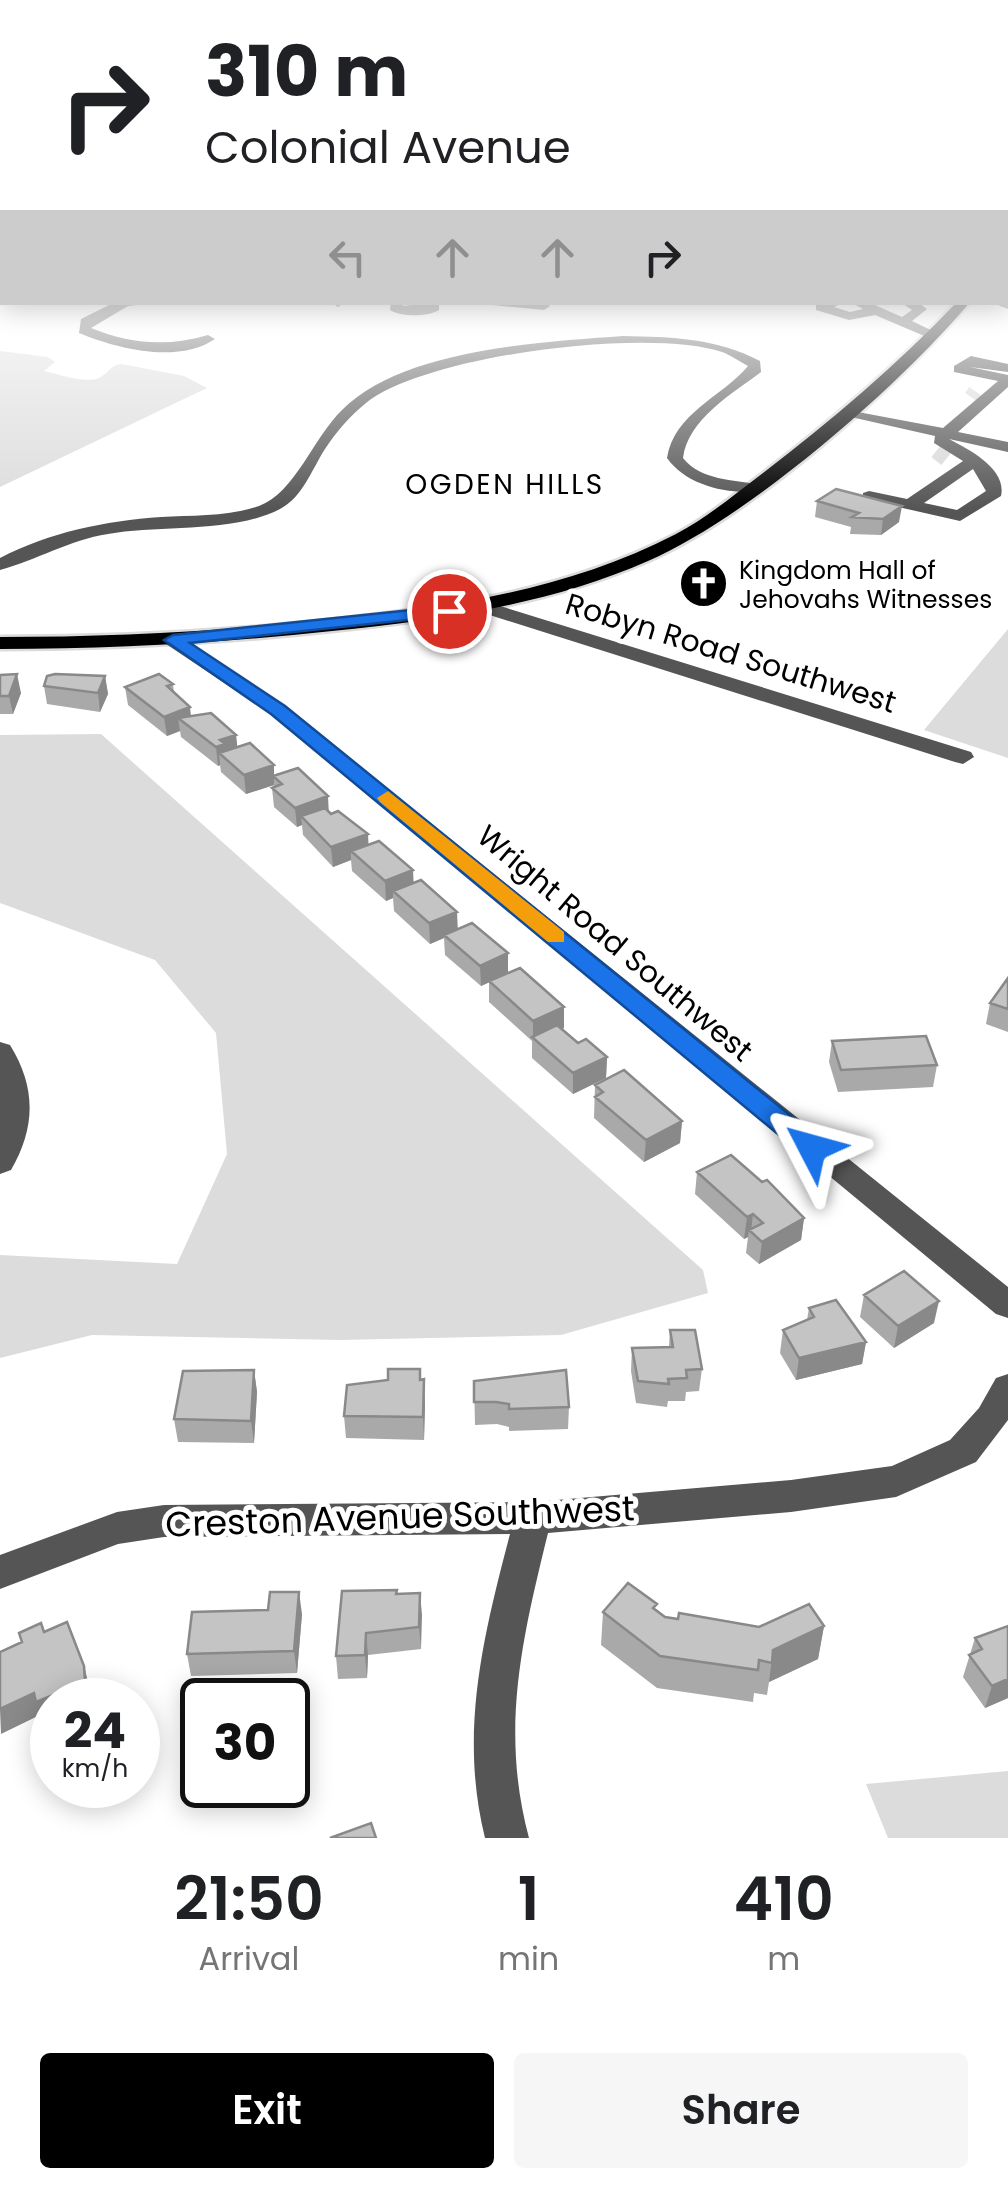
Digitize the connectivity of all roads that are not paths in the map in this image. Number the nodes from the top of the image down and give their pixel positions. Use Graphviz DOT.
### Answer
graph roads {
  1 [pos="109,338"];
  2 [pos="622,338"];
  3 [pos="637,338"];
  4 [pos="931,338"];
  5 [pos="208,340"];
  6 [pos="1008,368"];
  7 [pos="990,392"];
  8 [pos="1008,404"];
  9 [pos="853,408"];
  10 [pos="1008,437"];
  11 [pos="945,441"];
  12 [pos="1008,447"];
  13 [pos="972,462"];
  14 [pos="754,488"];
  15 [pos="869,496"];
  16 [pos="910,505"];
  17 [pos="0,565"];
  18 [pos="481,606"];
  19 [pos="173,640"];
  20 [pos="0,643"];
  21 [pos="963,758"];
  22 [pos="0,1050"];
  23 [pos="0,1162"];
  24 [pos="1008,1304"];
  25 [pos="1008,1388"];
  26 [pos="533,1518"];
  27 [pos="0,1572"];
  28 [pos="507,1838"];
  1 -- 5 [label="street"];
  2 -- 17 [label="street"];
  3 -- 14 [label="street"];
  4 -- 9 [label="main road"];
  6 -- 7 [label="street"];
  7 -- 8 [label="street"];
  7 -- 11 [label="street"];
  9 -- 11 [label="street"];
  9 -- 14 [label="main road"];
  10 -- 11 [label="street"];
  11 -- 12 [label="street"];
  11 -- 13 [label="street"];
  13 -- 16 [label="street"];
  13 -- 16 [label="street"];
  14 -- 18 [label="main road"];
  15 -- 16 [label="street"];
  18 -- 19 [label="main road"];
  18 -- 21 [label="street, Robyn Road Southwest"];
  19 -- 20 [label="main road"];
  19 -- 24 [label="street, Wright Road Southwest"];
  22 -- 23 [label="street"];
  25 -- 26 [label="street, Creston Avenue Southwest"];
  26 -- 27 [label="street, Creston Avenue Southwest"];
  26 -- 28 [label="street"];
}
